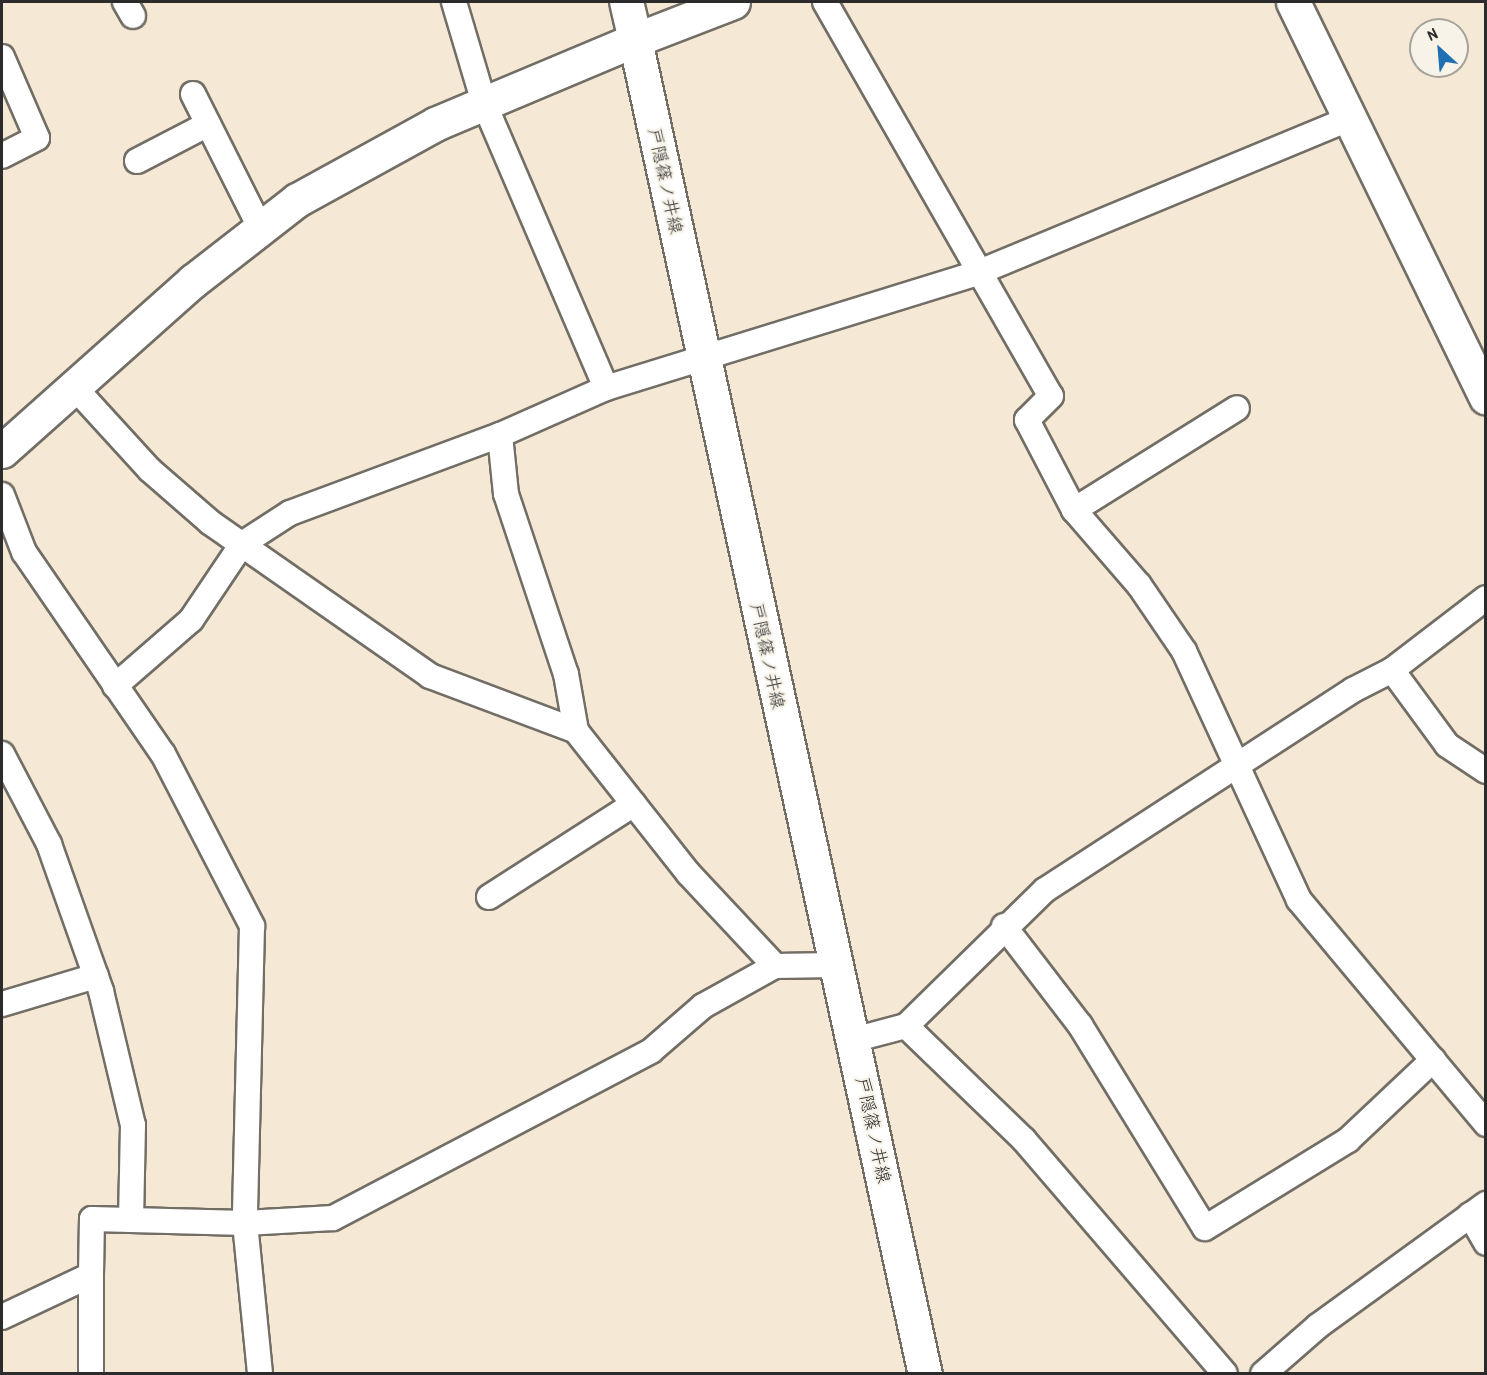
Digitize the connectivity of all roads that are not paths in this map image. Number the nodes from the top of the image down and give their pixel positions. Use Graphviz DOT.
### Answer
graph roads {
  1 [pos="454,2"];
  2 [pos="626,2"];
  3 [pos="733,2"];
  4 [pos="825,2"];
  5 [pos="1293,2"];
  6 [pos="635,40"];
  7 [pos="2,57"];
  8 [pos="193,94"];
  9 [pos="484,103"];
  10 [pos="1352,118"];
  11 [pos="208,123"];
  12 [pos="2,156"];
  13 [pos="136,161"];
  14 [pos="260,227"];
  15 [pos="976,273"];
  16 [pos="702,358"];
  17 [pos="606,388"];
  18 [pos="76,389"];
  19 [pos="1484,393"];
  20 [pos="1237,408"];
  21 [pos="500,435"];
  22 [pos="2,451"];
  23 [pos="2,495"];
  24 [pos="1074,510"];
  25 [pos="242,544"];
  26 [pos="1485,598"];
  27 [pos="1392,670"];
  28 [pos="115,686"];
  29 [pos="576,731"];
  30 [pos="2,754"];
  31 [pos="1239,768"];
  32 [pos="1485,771"];
  33 [pos="634,804"];
  34 [pos="489,897"];
  35 [pos="1004,926"];
  36 [pos="836,965"];
  37 [pos="775,966"];
  38 [pos="96,976"];
  39 [pos="2,1004"];
  40 [pos="906,1026"];
  41 [pos="853,1040"];
  42 [pos="1433,1060"];
  43 [pos="1485,1124"];
  44 [pos="1478,1209"];
  45 [pos="131,1220"];
  46 [pos="245,1223"];
  47 [pos="1485,1244"];
  48 [pos="91,1275"];
  49 [pos="2,1317"];
  50 [pos="91,1374"];
  51 [pos="260,1374"];
  52 [pos="925,1374"];
  53 [pos="1225,1374"];
  54 [pos="1263,1374"];
  1 -- 9 [label="street"];
  2 -- 6 [label="main road, 戸隠篠ノ井線"];
  3 -- 6 [label="main road"];
  4 -- 15 [label="street"];
  5 -- 10 [label="main road"];
  6 -- 9 [label="main road"];
  6 -- 16 [label="main road, 戸隠篠ノ井線"];
  7 -- 12 [label="street"];
  8 -- 11 [label="street"];
  9 -- 14 [label="main road"];
  9 -- 17 [label="street"];
  10 -- 15 [label="street"];
  10 -- 19 [label="main road"];
  11 -- 13 [label="street"];
  11 -- 14 [label="street"];
  14 -- 18 [label="main road"];
  15 -- 16 [label="street"];
  15 -- 24 [label="street"];
  16 -- 17 [label="street"];
  16 -- 36 [label="main road, 戸隠篠ノ井線"];
  17 -- 21 [label="street"];
  18 -- 22 [label="main road"];
  18 -- 25 [label="street"];
  20 -- 24 [label="street"];
  21 -- 25 [label="street"];
  21 -- 29 [label="street"];
  23 -- 28 [label="street"];
  24 -- 31 [label="street"];
  25 -- 28 [label="street"];
  25 -- 29 [label="street"];
  26 -- 27 [label="street"];
  27 -- 31 [label="street"];
  27 -- 32 [label="street"];
  28 -- 46 [label="street"];
  29 -- 33 [label="street"];
  30 -- 38 [label="street"];
  31 -- 35 [label="street"];
  31 -- 42 [label="street"];
  33 -- 34 [label="street"];
  33 -- 37 [label="street"];
  35 -- 40 [label="street"];
  35 -- 42 [label="street"];
  36 -- 37 [label="street"];
  36 -- 41 [label="main road, 戸隠篠ノ井線"];
  37 -- 46 [label="street"];
  38 -- 39 [label="street"];
  38 -- 45 [label="street"];
  40 -- 41 [label="street"];
  40 -- 53 [label="street"];
  41 -- 52 [label="main road, 戸隠篠ノ井線"];
  42 -- 43 [label="street"];
  44 -- 47 [label="street"];
  44 -- 54 [label="street"];
  45 -- 46 [label="street"];
  45 -- 48 [label="street"];
  46 -- 51 [label="street"];
  48 -- 49 [label="street"];
  48 -- 50 [label="street"];
}
